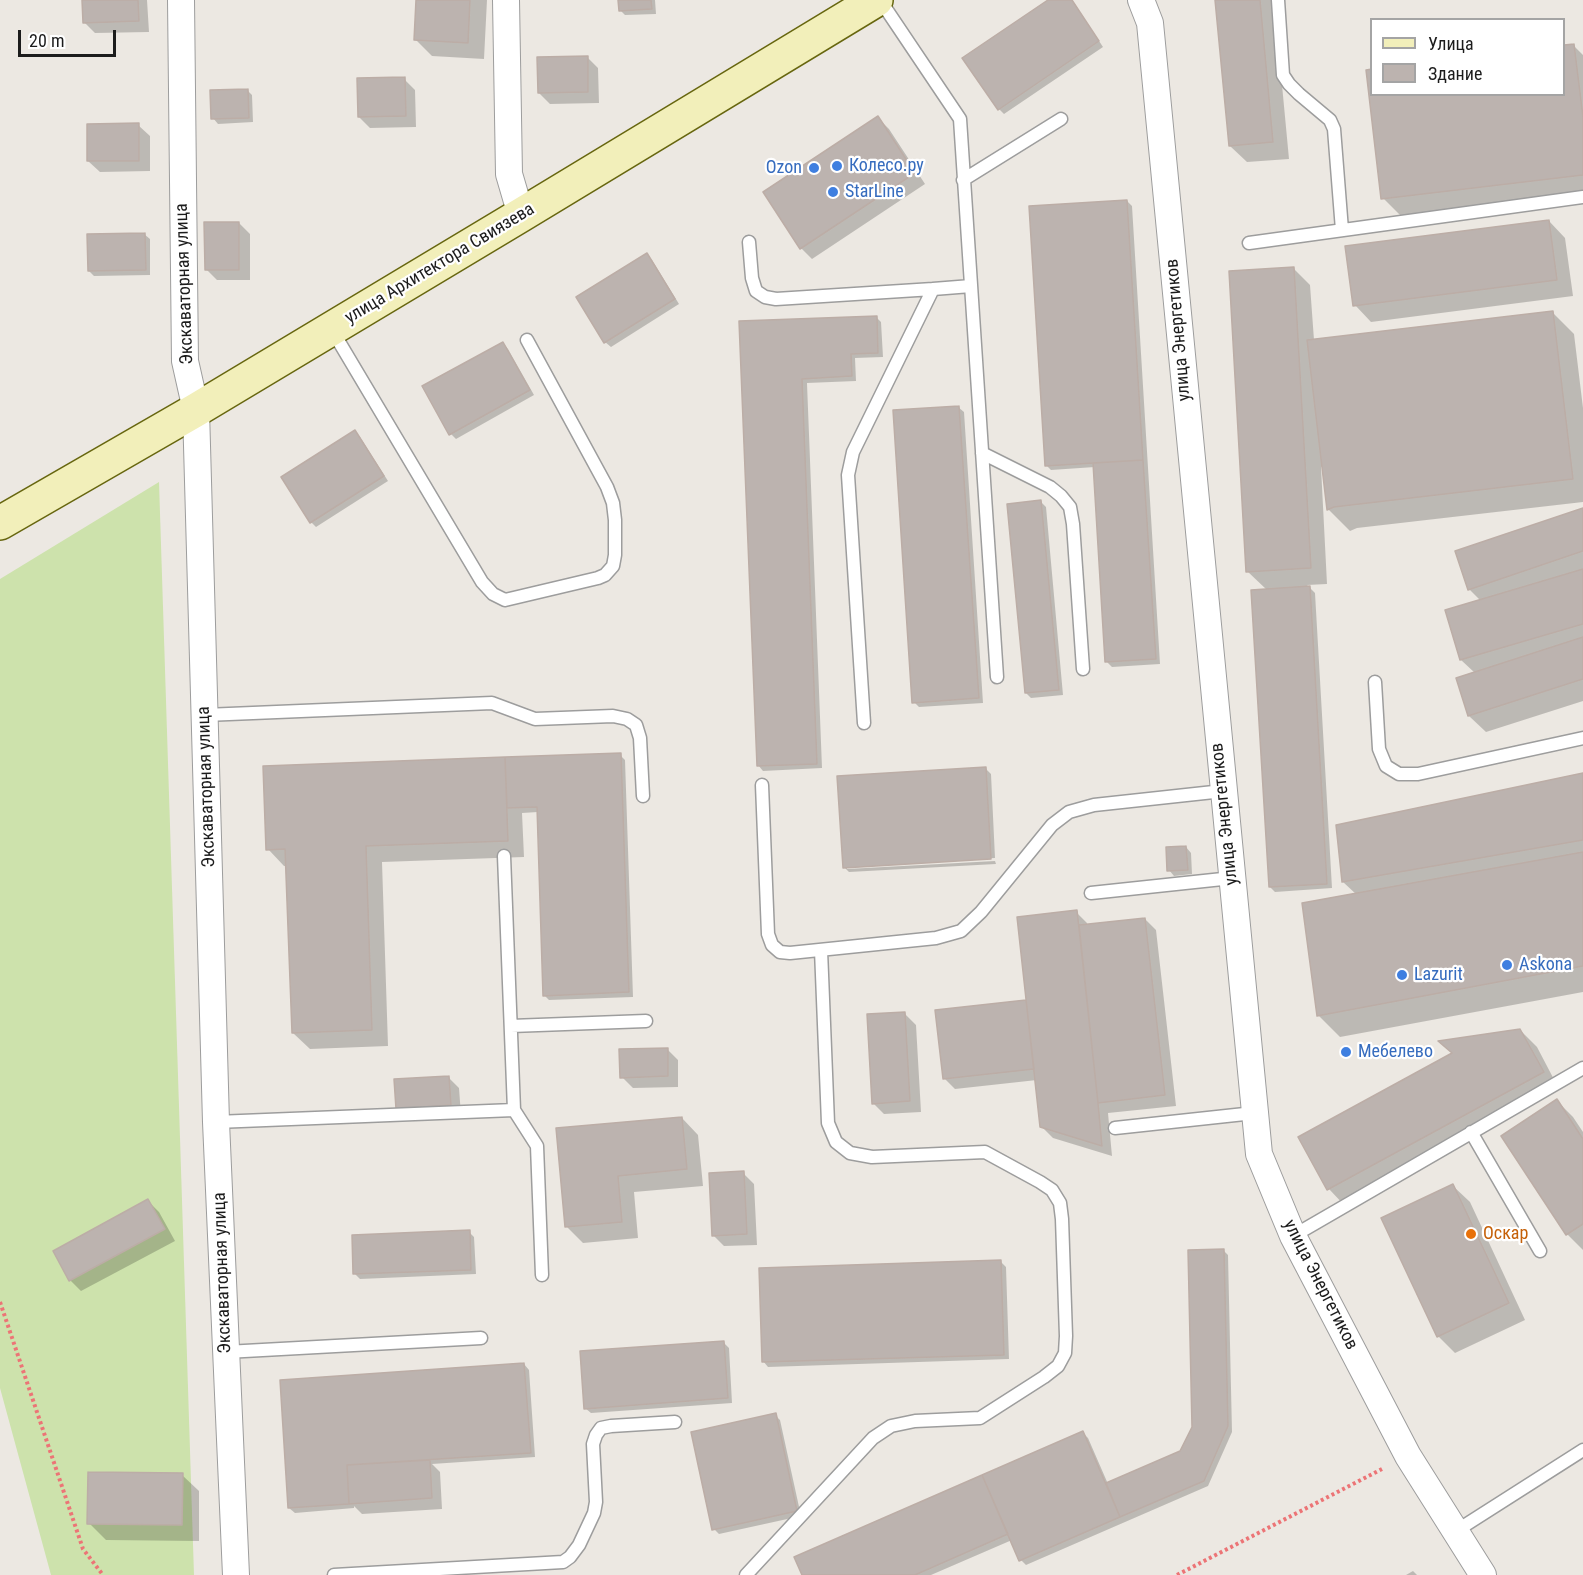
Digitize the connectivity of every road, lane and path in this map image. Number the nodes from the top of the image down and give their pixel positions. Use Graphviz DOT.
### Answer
graph roads {
  1 [pos="181,0"];
  2 [pos="507,0"];
  3 [pos="878,0"];
  4 [pos="1141,0"];
  5 [pos="1278,0"];
  6 [pos="1061,119"];
  7 [pos="963,180"];
  8 [pos="1583,197"];
  9 [pos="521,216"];
  10 [pos="1342,230"];
  11 [pos="749,242"];
  12 [pos="1249,243"];
  13 [pos="970,286"];
  14 [pos="933,289"];
  15 [pos="331,329"];
  16 [pos="527,340"];
  17 [pos="196,410"];
  18 [pos="982,453"];
  19 [pos="0,523"];
  20 [pos="1083,669"];
  21 [pos="997,677"];
  22 [pos="1376,682"];
  23 [pos="205,715"];
  24 [pos="864,723"];
  25 [pos="1583,738"];
  26 [pos="762,784"];
  27 [pos="1223,791"];
  28 [pos="643,796"];
  29 [pos="504,856"];
  30 [pos="1232,878"];
  31 [pos="1090,893"];
  32 [pos="821,950"];
  33 [pos="646,1021"];
  34 [pos="511,1026"];
  35 [pos="1583,1068"];
  36 [pos="514,1110"];
  37 [pos="1254,1113"];
  38 [pos="216,1122"];
  39 [pos="1115,1128"];
  40 [pos="1471,1132"];
  41 [pos="1293,1236"];
  42 [pos="1540,1251"];
  43 [pos="542,1275"];
  44 [pos="0,1302"];
  45 [pos="481,1338"];
  46 [pos="226,1352"];
  47 [pos="675,1422"];
  48 [pos="1583,1450"];
  49 [pos="1408,1456"];
  50 [pos="1456,1532"];
  51 [pos="103,1575"];
  52 [pos="236,1575"];
  53 [pos="334,1575"];
  54 [pos="746,1575"];
  55 [pos="1177,1575"];
  56 [pos="1483,1575"];
  1 -- 17 [label="street, Экскаваторная улица"];
  2 -- 9 [label="street"];
  3 -- 7 [label="lane"];
  3 -- 9 [label="main road, улица Архитектора Свиязева"];
  4 -- 27 [label="street, улица Энергетиков"];
  5 -- 10 [label="lane"];
  6 -- 7 [label="lane"];
  7 -- 13 [label="lane"];
  8 -- 10 [label="lane"];
  9 -- 15 [label="main road, улица Архитектора Свиязева"];
  10 -- 12 [label="lane"];
  11 -- 14 [label="lane"];
  13 -- 14 [label="lane"];
  13 -- 18 [label="lane"];
  14 -- 24 [label="lane"];
  15 -- 16 [label="lane"];
  15 -- 17 [label="main road, улица Архитектора Свиязева"];
  17 -- 19 [label="main road, улица Архитектора Свиязева"];
  17 -- 23 [label="street, Экскаваторная улица"];
  18 -- 20 [label="lane"];
  18 -- 21 [label="lane"];
  22 -- 25 [label="lane"];
  23 -- 28 [label="lane"];
  23 -- 38 [label="street, Экскаваторная улица"];
  26 -- 32 [label="lane"];
  27 -- 30 [label="street, улица Энергетиков"];
  27 -- 32 [label="lane"];
  29 -- 34 [label="lane"];
  30 -- 31 [label="lane"];
  30 -- 37 [label="street, улица Энергетиков"];
  32 -- 54 [label="lane"];
  33 -- 34 [label="lane"];
  34 -- 36 [label="lane"];
  35 -- 40 [label="lane"];
  36 -- 38 [label="lane"];
  36 -- 43 [label="lane"];
  37 -- 39 [label="lane"];
  37 -- 41 [label="street, улица Энергетиков"];
  38 -- 46 [label="street, Экскаваторная улица"];
  40 -- 41 [label="lane"];
  40 -- 42 [label="lane"];
  41 -- 49 [label="street, улица Энергетиков"];
  44 -- 51 [label="path"];
  45 -- 46 [label="lane"];
  46 -- 52 [label="street, Экскаваторная улица"];
  47 -- 53 [label="lane"];
  48 -- 50 [label="lane"];
  49 -- 50 [label="street, улица Энергетиков"];
  49 -- 55 [label="path"];
  50 -- 56 [label="street, улица Энергетиков"];
}
